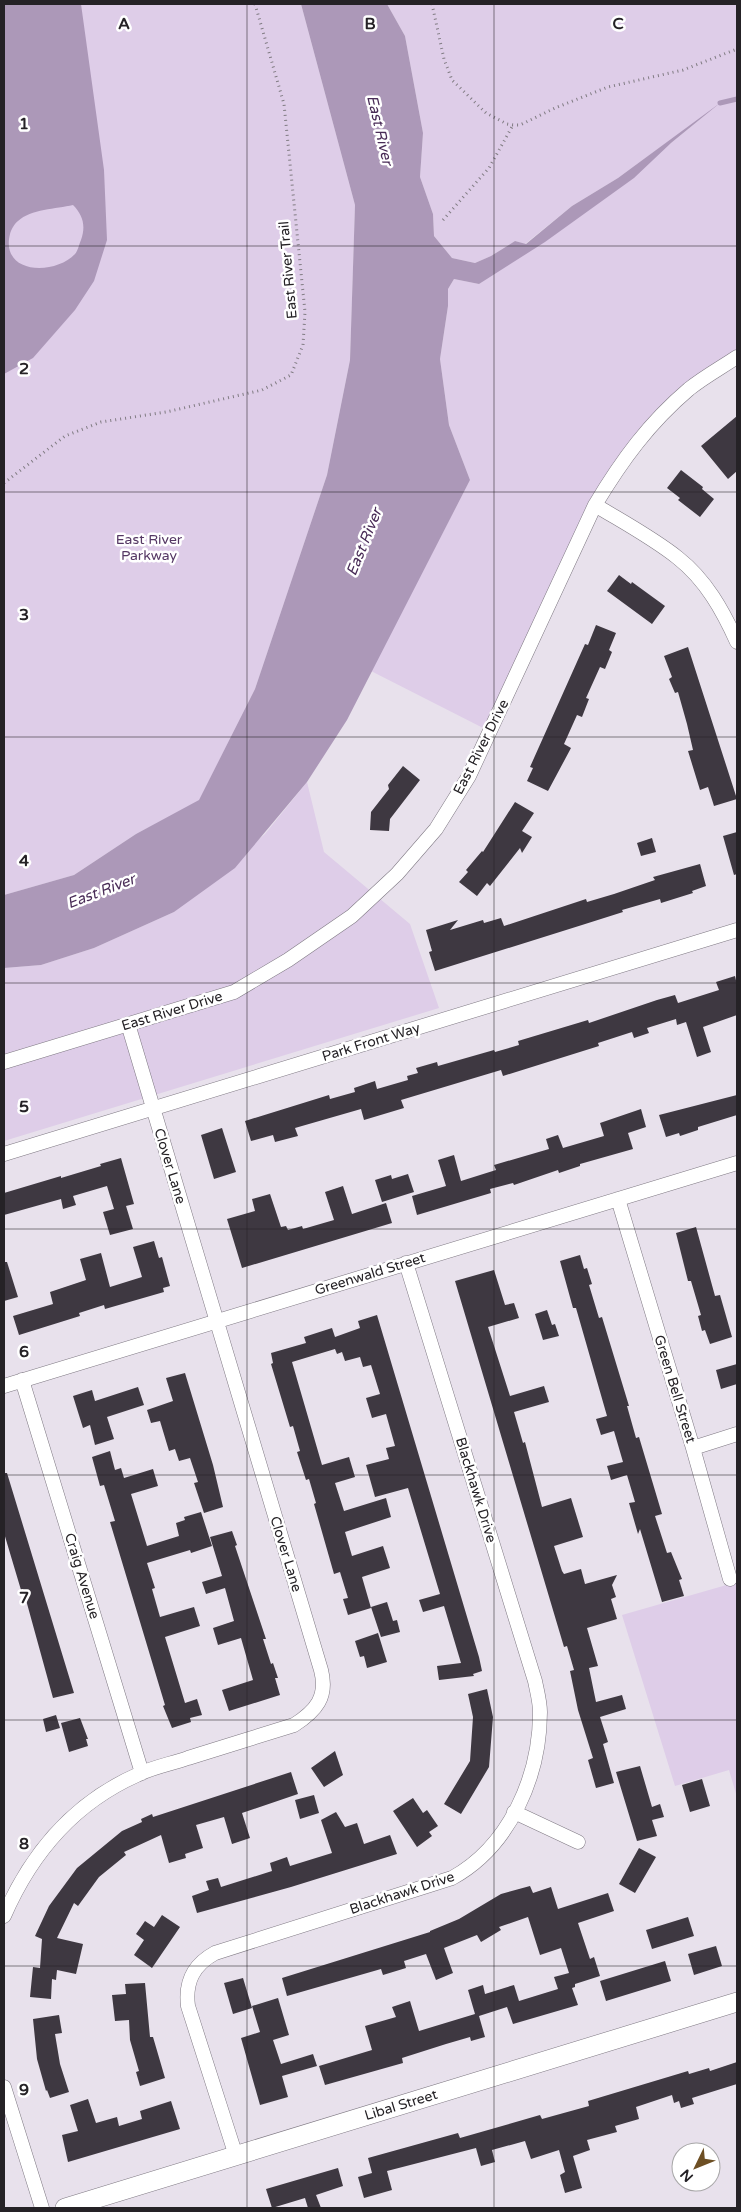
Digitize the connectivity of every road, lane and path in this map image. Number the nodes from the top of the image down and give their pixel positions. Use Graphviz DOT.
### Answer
graph roads {
  1 [pos="255,4"];
  2 [pos="432,4"];
  3 [pos="737,49"];
  4 [pos="513,125"];
  5 [pos="443,220"];
  6 [pos="737,357"];
  7 [pos="4,483"];
  8 [pos="594,505"];
  9 [pos="737,642"];
  10 [pos="737,930"];
  11 [pos="128,1024"];
  12 [pos="4,1062"];
  13 [pos="153,1109"];
  14 [pos="4,1154"];
  15 [pos="737,1163"];
  16 [pos="618,1199"];
  17 [pos="406,1263"];
  18 [pos="216,1321"];
  19 [pos="22,1380"];
  20 [pos="4,1386"];
  21 [pos="737,1434"];
  22 [pos="692,1448"];
  23 [pos="730,1579"];
  24 [pos="142,1773"];
  25 [pos="514,1812"];
  26 [pos="578,1842"];
  27 [pos="4,1916"];
  28 [pos="737,2002"];
  29 [pos="4,2087"];
  30 [pos="236,2156"];
  31 [pos="42,2208"];
  32 [pos="65,2208"];
  1 -- 7 [label="path, East River Trail"];
  2 -- 4 [label="path"];
  3 -- 4 [label="path"];
  4 -- 5 [label="path"];
  6 -- 8 [label="street, East River Drive"];
  8 -- 9 [label="street"];
  8 -- 11 [label="street, East River Drive"];
  10 -- 13 [label="street, Park Front Way"];
  11 -- 12 [label="street, East River Drive"];
  11 -- 13 [label="street, Clover Lane"];
  13 -- 14 [label="street, Park Front Way"];
  13 -- 18 [label="street, Clover Lane"];
  15 -- 16 [label="street, Greenwald Street"];
  16 -- 17 [label="street, Greenwald Street"];
  16 -- 22 [label="street, Green Bell Street"];
  17 -- 18 [label="street, Greenwald Street"];
  17 -- 25 [label="street, Blackhawk Drive"];
  18 -- 19 [label="street, Greenwald Street"];
  18 -- 24 [label="street, Clover Lane"];
  19 -- 20 [label="street, Greenwald Street"];
  19 -- 24 [label="street, Craig Avenue"];
  21 -- 22 [label="street"];
  22 -- 23 [label="street, Green Bell Street"];
  24 -- 27 [label="street, Clover Lane"];
  25 -- 26 [label="street"];
  25 -- 30 [label="street, Blackhawk Drive"];
  28 -- 30 [label="street, Libal Street"];
  29 -- 31 [label="street"];
  30 -- 32 [label="street, Libal Street"];
}
